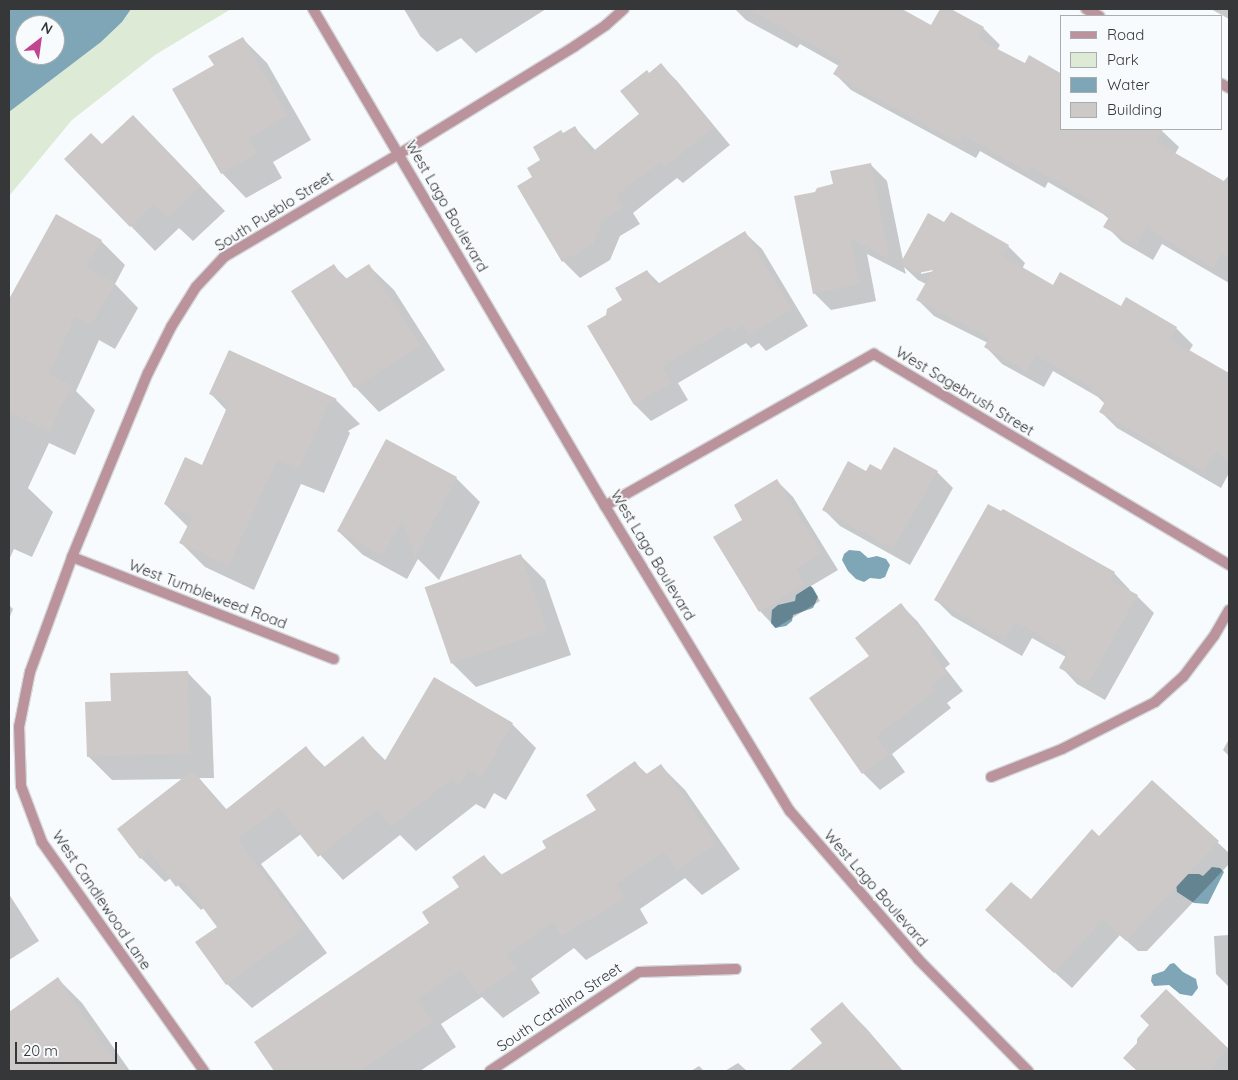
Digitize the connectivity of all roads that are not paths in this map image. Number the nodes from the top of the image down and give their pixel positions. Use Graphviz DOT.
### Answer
graph roads {
  1 [pos="313,9"];
  2 [pos="624,9"];
  3 [pos="1086,9"];
  4 [pos="1097,15"];
  5 [pos="400,154"];
  6 [pos="605,506"];
  7 [pos="72,556"];
  8 [pos="1229,565"];
  9 [pos="1229,610"];
  10 [pos="334,659"];
  11 [pos="991,777"];
  12 [pos="736,969"];
  13 [pos="204,1071"];
  14 [pos="490,1071"];
  15 [pos="1028,1071"];
  1 -- 5 [label="street, West Lago Boulevard"];
  2 -- 5 [label="street, South Pueblo Street"];
  3 -- 4 [label="street"];
  5 -- 6 [label="street, West Lago Boulevard"];
  5 -- 7 [label="street, South Pueblo Street"];
  6 -- 8 [label="street, West Sagebrush Street"];
  6 -- 15 [label="street, West Lago Boulevard"];
  7 -- 10 [label="street, West Tumbleweed Road"];
  7 -- 13 [label="street, West Candlewood Lane"];
  9 -- 11 [label="street"];
  12 -- 14 [label="street, South Catalina Street"];
}
